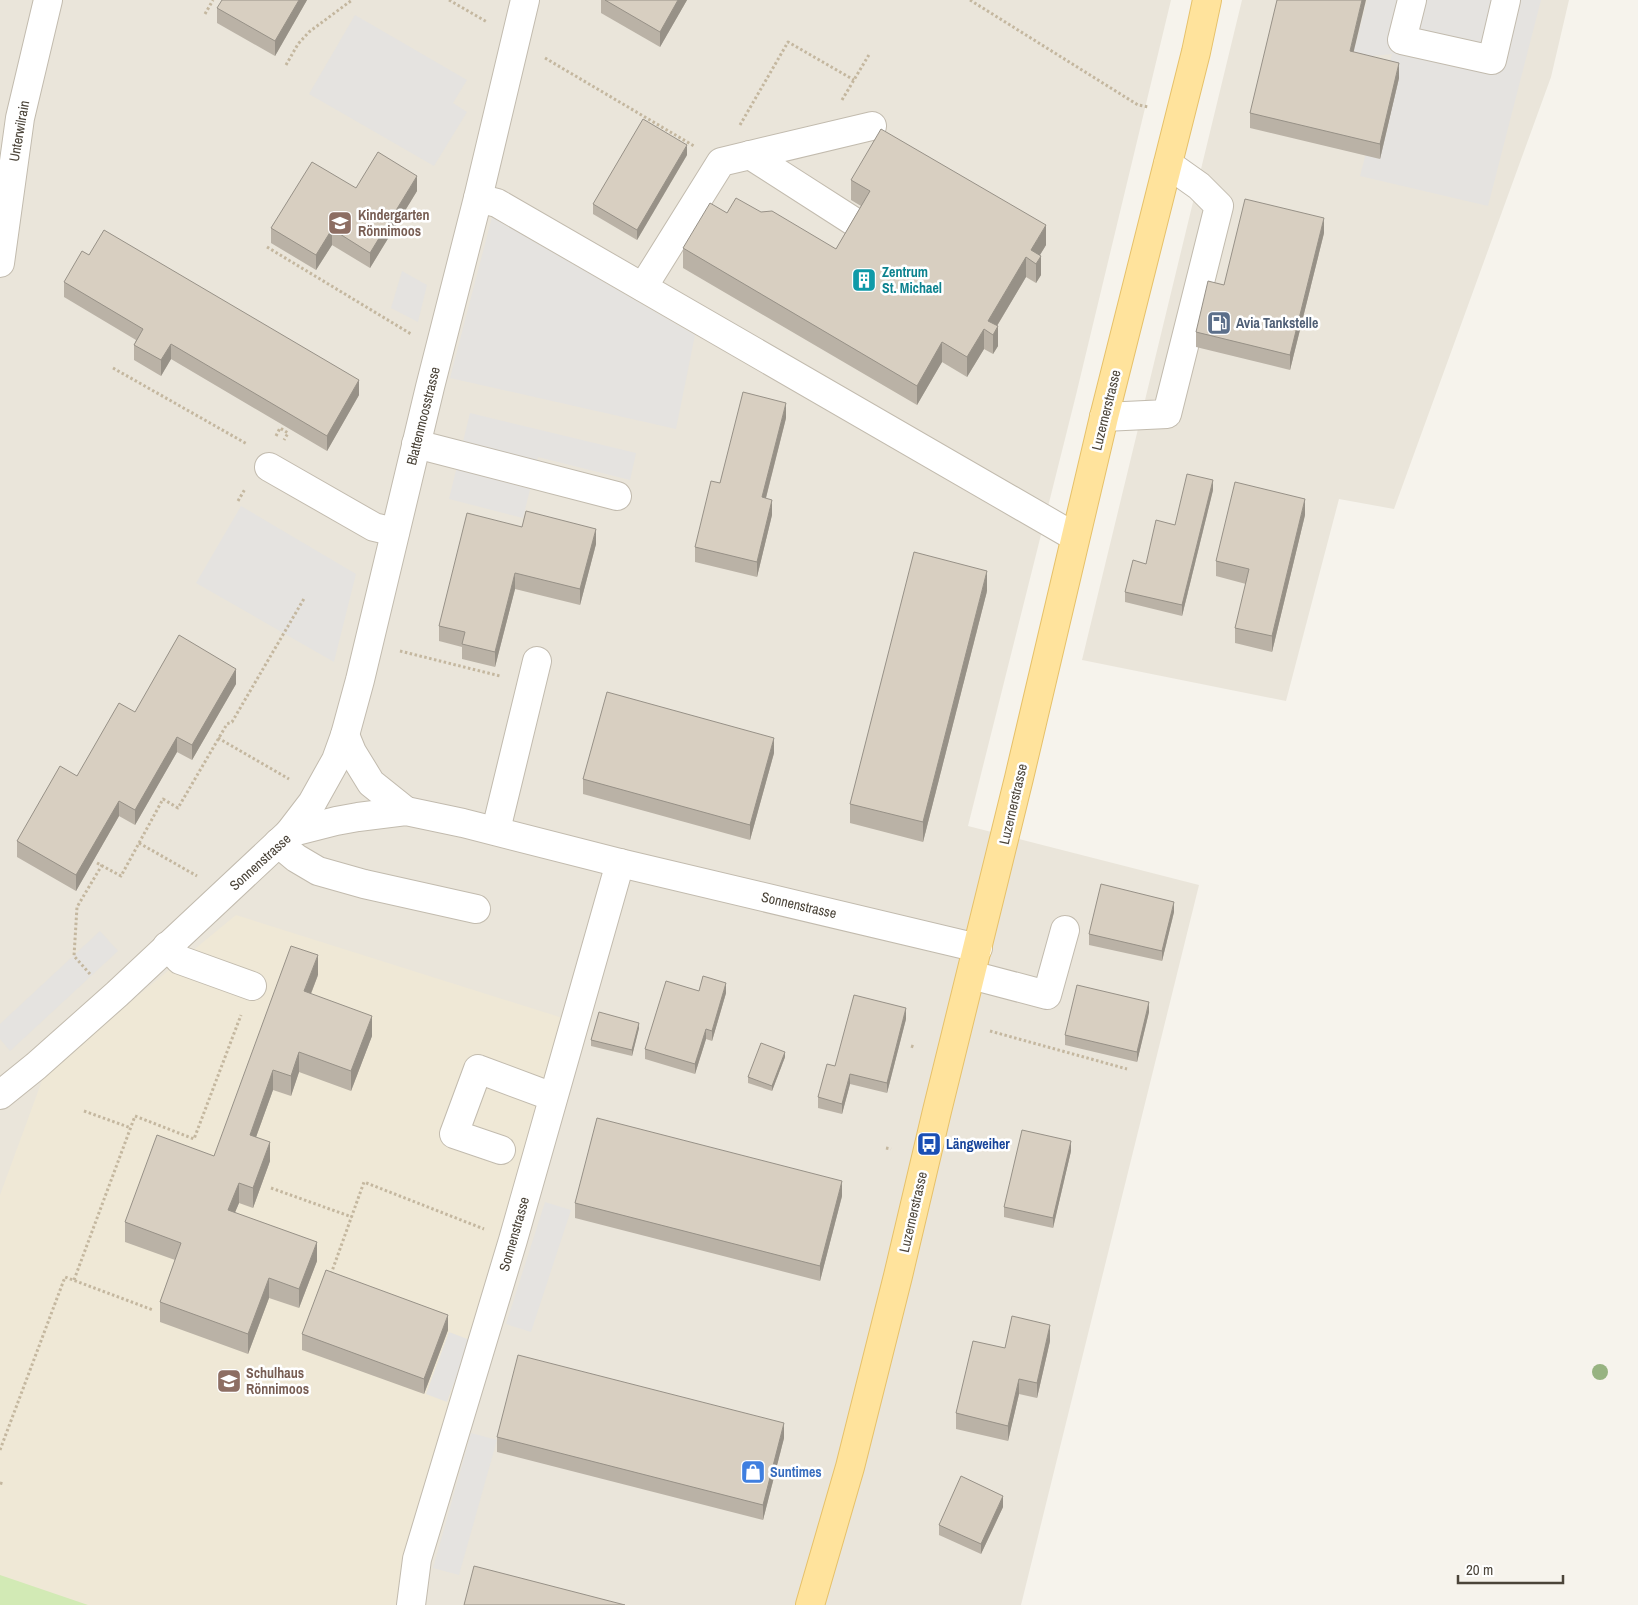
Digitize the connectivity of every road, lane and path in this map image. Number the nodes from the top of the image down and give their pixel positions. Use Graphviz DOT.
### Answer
graph roads {
  1 [pos="48,0"];
  2 [pos="213,0"];
  3 [pos="352,0"];
  4 [pos="448,0"];
  5 [pos="525,0"];
  6 [pos="970,0"];
  7 [pos="1207,0"];
  8 [pos="1412,0"];
  9 [pos="1506,0"];
  10 [pos="205,14"];
  11 [pos="488,23"];
  12 [pos="870,53"];
  13 [pos="542,56"];
  14 [pos="286,65"];
  15 [pos="854,80"];
  16 [pos="1152,108"];
  17 [pos="872,126"];
  18 [pos="846,132"];
  19 [pos="750,154"];
  20 [pos="721,162"];
  21 [pos="1168,164"];
  22 [pos="478,198"];
  23 [pos="856,223"];
  24 [pos="267,247"];
  25 [pos="0,263"];
  26 [pos="643,287"];
  27 [pos="411,334"];
  28 [pos="113,368"];
  29 [pos="1104,417"];
  30 [pos="416,444"];
  31 [pos="248,445"];
  32 [pos="269,467"];
  33 [pos="617,496"];
  34 [pos="395,532"];
  35 [pos="1076,537"];
  36 [pos="305,597"];
  37 [pos="396,651"];
  38 [pos="534,673"];
  39 [pos="345,735"];
  40 [pos="218,738"];
  41 [pos="296,782"];
  42 [pos="406,811"];
  43 [pos="496,830"];
  44 [pos="283,838"];
  45 [pos="139,843"];
  46 [pos="97,863"];
  47 [pos="620,863"];
  48 [pos="102,865"];
  49 [pos="199,878"];
  50 [pos="476,909"];
  51 [pos="1065,930"];
  52 [pos="167,946"];
  53 [pos="978,948"];
  54 [pos="971,975"];
  55 [pos="96,980"];
  56 [pos="252,986"];
  57 [pos="987,1030"];
  58 [pos="1127,1069"];
  59 [pos="0,1095"];
  60 [pos="554,1097"];
  61 [pos="84,1111"];
  62 [pos="130,1128"];
  63 [pos="886,1148"];
  64 [pos="891,1149"];
  65 [pos="501,1150"];
  66 [pos="271,1188"];
  67 [pos="352,1217"];
  68 [pos="513,1240"];
  69 [pos="330,1277"];
  70 [pos="74,1280"];
  71 [pos="153,1310"];
  72 [pos="0,1450"];
  73 [pos="411,1605"];
  74 [pos="810,1605"];
  1 -- 25 [label="street, Unterwilrain"];
  2 -- 10 [label="path"];
  3 -- 14 [label="path"];
  4 -- 11 [label="path"];
  5 -- 22 [label="street, Blattenmoosstrasse"];
  6 -- 16 [label="path"];
  7 -- 21 [label="main road, Luzernerstrasse"];
  8 -- 9 [label="street"];
  12 -- 15 [label="path"];
  13 -- 20 [label="path"];
  15 -- 18 [label="path"];
  15 -- 19 [label="path"];
  17 -- 18 [label="street"];
  18 -- 19 [label="street"];
  19 -- 20 [label="street"];
  19 -- 23 [label="street"];
  20 -- 26 [label="street"];
  21 -- 29 [label="main road, Luzernerstrasse"];
  21 -- 29 [label="street"];
  22 -- 26 [label="street"];
  22 -- 30 [label="street, Blattenmoosstrasse"];
  24 -- 27 [label="path"];
  26 -- 35 [label="street"];
  28 -- 31 [label="path"];
  29 -- 35 [label="main road, Luzernerstrasse"];
  30 -- 33 [label="street"];
  30 -- 34 [label="street, Blattenmoosstrasse"];
  32 -- 34 [label="street"];
  34 -- 39 [label="street, Blattenmoosstrasse"];
  35 -- 53 [label="main road, Luzernerstrasse"];
  36 -- 40 [label="path"];
  37 -- 38 [label="path"];
  38 -- 43 [label="street"];
  39 -- 42 [label="street"];
  39 -- 44 [label="street, Blattenmoosstrasse"];
  40 -- 41 [label="path"];
  40 -- 45 [label="path"];
  42 -- 43 [label="street, Sonnenstrasse"];
  42 -- 44 [label="street, Sonnenstrasse"];
  43 -- 47 [label="street, Sonnenstrasse"];
  44 -- 50 [label="street"];
  44 -- 52 [label="street, Sonnenstrasse"];
  45 -- 48 [label="path"];
  45 -- 49 [label="path"];
  46 -- 48 [label="path"];
  47 -- 53 [label="street, Sonnenstrasse"];
  47 -- 60 [label="street, Sonnenstrasse"];
  48 -- 55 [label="path"];
  51 -- 54 [label="street"];
  52 -- 56 [label="street"];
  52 -- 59 [label="street, Sonnenstrasse"];
  53 -- 54 [label="main road, Luzernerstrasse"];
  54 -- 74 [label="main road, Luzernerstrasse"];
  56 -- 62 [label="path"];
  57 -- 58 [label="path"];
  60 -- 65 [label="street"];
  60 -- 68 [label="street, Sonnenstrasse"];
  61 -- 62 [label="path"];
  62 -- 70 [label="path"];
  63 -- 64 [label="path"];
  66 -- 67 [label="path"];
  67 -- 68 [label="path"];
  67 -- 69 [label="path"];
  68 -- 73 [label="street, Sonnenstrasse"];
  70 -- 71 [label="path"];
  70 -- 72 [label="path"];
}
